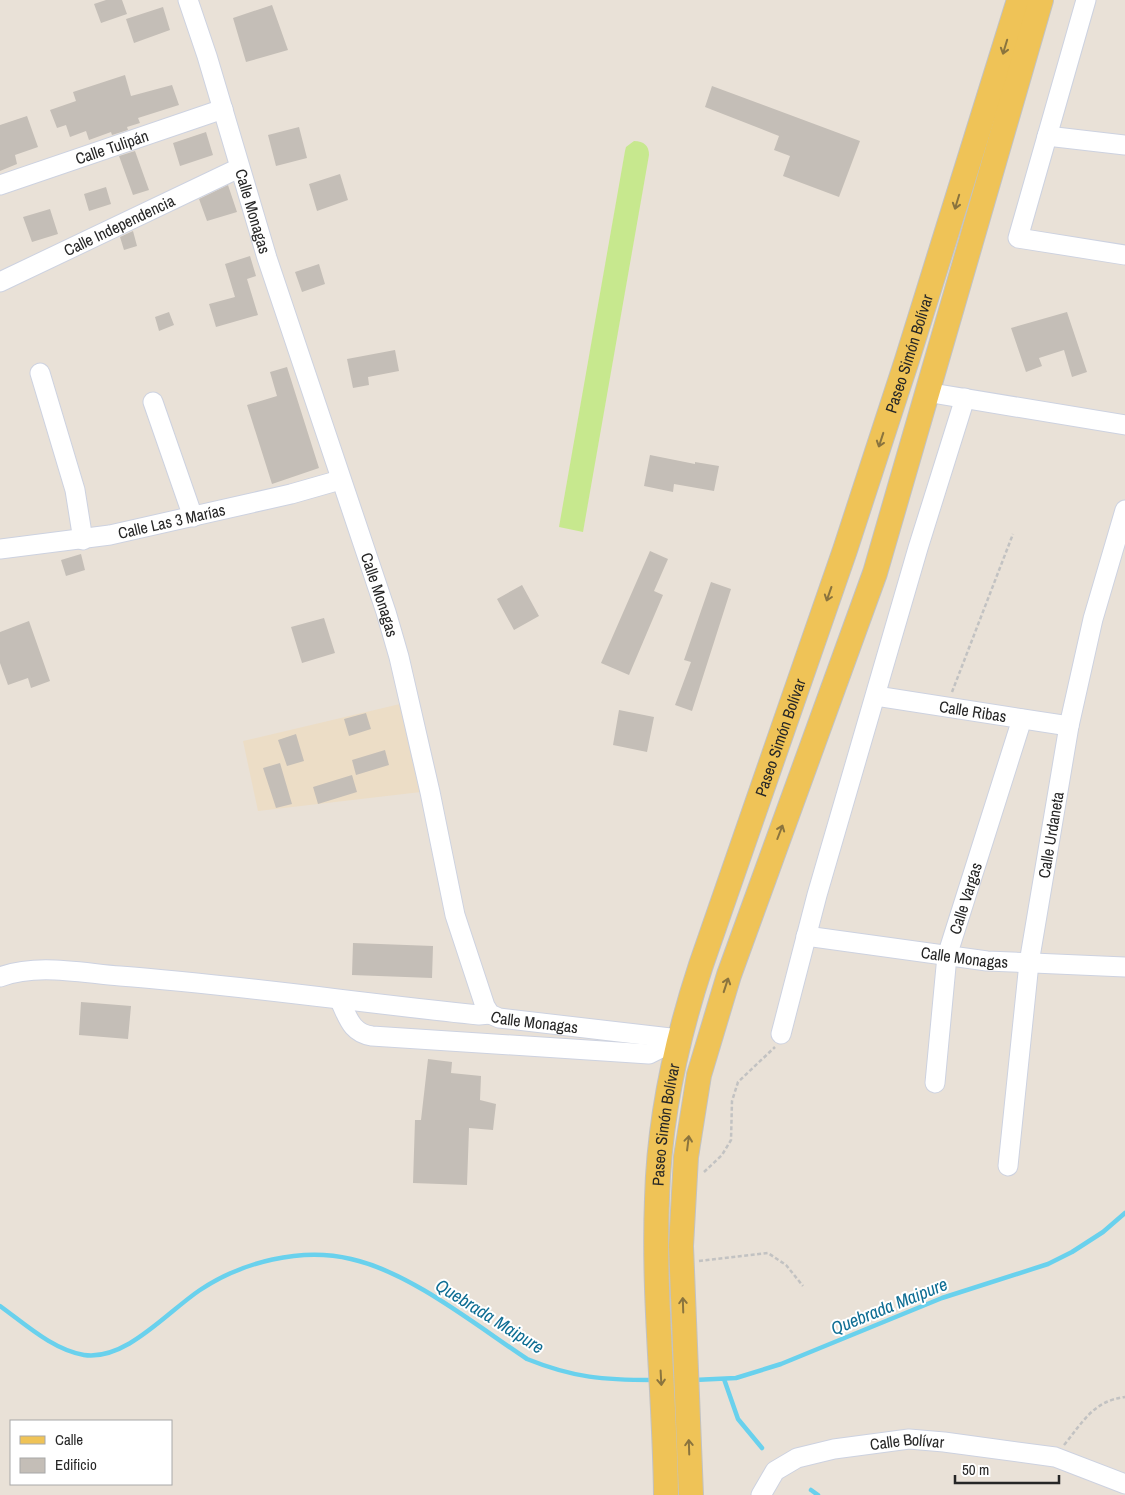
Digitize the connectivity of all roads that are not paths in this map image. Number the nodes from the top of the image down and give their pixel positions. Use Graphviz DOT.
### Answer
graph roads {
  1 [pos="188,0"];
  2 [pos="1019,0"];
  3 [pos="1041,0"];
  4 [pos="1086,0"];
  5 [pos="222,109"];
  6 [pos="1047,136"];
  7 [pos="1125,145"];
  8 [pos="239,168"];
  9 [pos="0,185"];
  10 [pos="1125,256"];
  11 [pos="0,282"];
  12 [pos="40,373"];
  13 [pos="926,392"];
  14 [pos="965,398"];
  15 [pos="152,402"];
  16 [pos="1125,425"];
  17 [pos="340,480"];
  18 [pos="1125,510"];
  19 [pos="192,517"];
  20 [pos="83,540"];
  21 [pos="0,549"];
  22 [pos="876,696"];
  23 [pos="1022,719"];
  24 [pos="1069,726"];
  25 [pos="806,936"];
  26 [pos="947,956"];
  27 [pos="1030,963"];
  28 [pos="1125,967"];
  29 [pos="0,978"];
  30 [pos="340,1001"];
  31 [pos="490,1014"];
  32 [pos="781,1034"];
  33 [pos="672,1039"];
  34 [pos="935,1083"];
  35 [pos="1008,1166"];
  36 [pos="1125,1484"];
  37 [pos="666,1495"];
  38 [pos="691,1495"];
  39 [pos="761,1495"];
  1 -- 5 [label="street, Calle Monagas"];
  2 -- 33 [label="main road, Paseo Simón Bolívar, one-way"];
  3 -- 13 [label="main road, Paseo Simón Bolívar"];
  4 -- 6 [label="street"];
  5 -- 8 [label="street, Calle Monagas"];
  5 -- 9 [label="street, Calle Tulipán"];
  6 -- 7 [label="street"];
  6 -- 10 [label="street"];
  8 -- 11 [label="street, Calle Independencia"];
  8 -- 17 [label="street, Calle Monagas"];
  12 -- 20 [label="street"];
  13 -- 14 [label="street"];
  38 -- 13 [label="main road, Paseo Simón Bolívar, one-way"];
  14 -- 16 [label="street"];
  14 -- 22 [label="street"];
  15 -- 19 [label="street"];
  17 -- 19 [label="street, Calle Las 3 Marías"];
  17 -- 31 [label="street, Calle Monagas"];
  18 -- 24 [label="street, Calle Urdaneta"];
  19 -- 20 [label="street, Calle Las 3 Marías"];
  20 -- 21 [label="street, Calle Las 3 Marías"];
  22 -- 23 [label="street, Calle Ribas"];
  22 -- 25 [label="street"];
  23 -- 24 [label="street, Calle Ribas"];
  23 -- 26 [label="street, Calle Vargas"];
  24 -- 27 [label="street, Calle Urdaneta"];
  25 -- 26 [label="street, Calle Monagas"];
  25 -- 32 [label="street"];
  26 -- 27 [label="street, Calle Monagas"];
  26 -- 34 [label="street, Calle Vargas"];
  27 -- 28 [label="street, Calle Monagas"];
  27 -- 35 [label="street, Calle Urdaneta"];
  29 -- 30 [label="street"];
  30 -- 31 [label="street"];
  30 -- 33 [label="street"];
  31 -- 33 [label="street, Calle Monagas"];
  33 -- 37 [label="main road, Paseo Simón Bolívar, one-way"];
  36 -- 39 [label="street, Calle Bolívar"];
}
